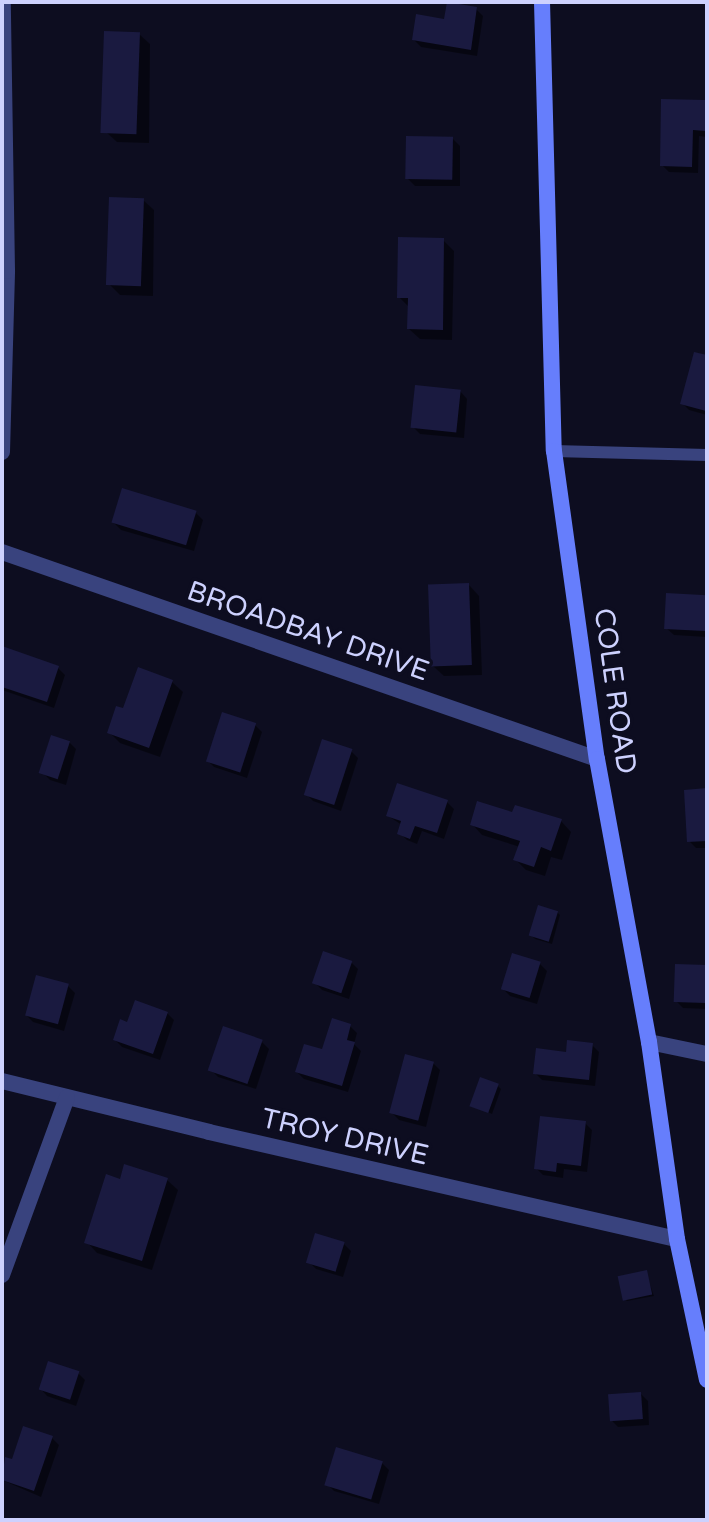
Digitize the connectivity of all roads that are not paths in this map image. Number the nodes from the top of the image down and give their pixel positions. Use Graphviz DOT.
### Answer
graph roads {
  1 [pos="3,2"];
  2 [pos="542,2"];
  3 [pos="554,451"];
  4 [pos="2,452"];
  5 [pos="707,455"];
  6 [pos="2,552"];
  7 [pos="597,759"];
  8 [pos="649,1042"];
  9 [pos="707,1054"];
  10 [pos="2,1081"];
  11 [pos="67,1097"];
  12 [pos="677,1239"];
  13 [pos="2,1275"];
  14 [pos="707,1380"];
  1 -- 4 [label="street"];
  2 -- 3 [label="street, COLE ROAD"];
  3 -- 5 [label="lane"];
  3 -- 7 [label="street, COLE ROAD"];
  6 -- 7 [label="street, BROADBAY DRIVE"];
  7 -- 8 [label="street, COLE ROAD"];
  8 -- 9 [label="street"];
  8 -- 12 [label="street, COLE ROAD"];
  10 -- 11 [label="street, TROY DRIVE"];
  11 -- 12 [label="street, TROY DRIVE"];
  11 -- 13 [label="street"];
  12 -- 14 [label="street, COLE ROAD"];
}
